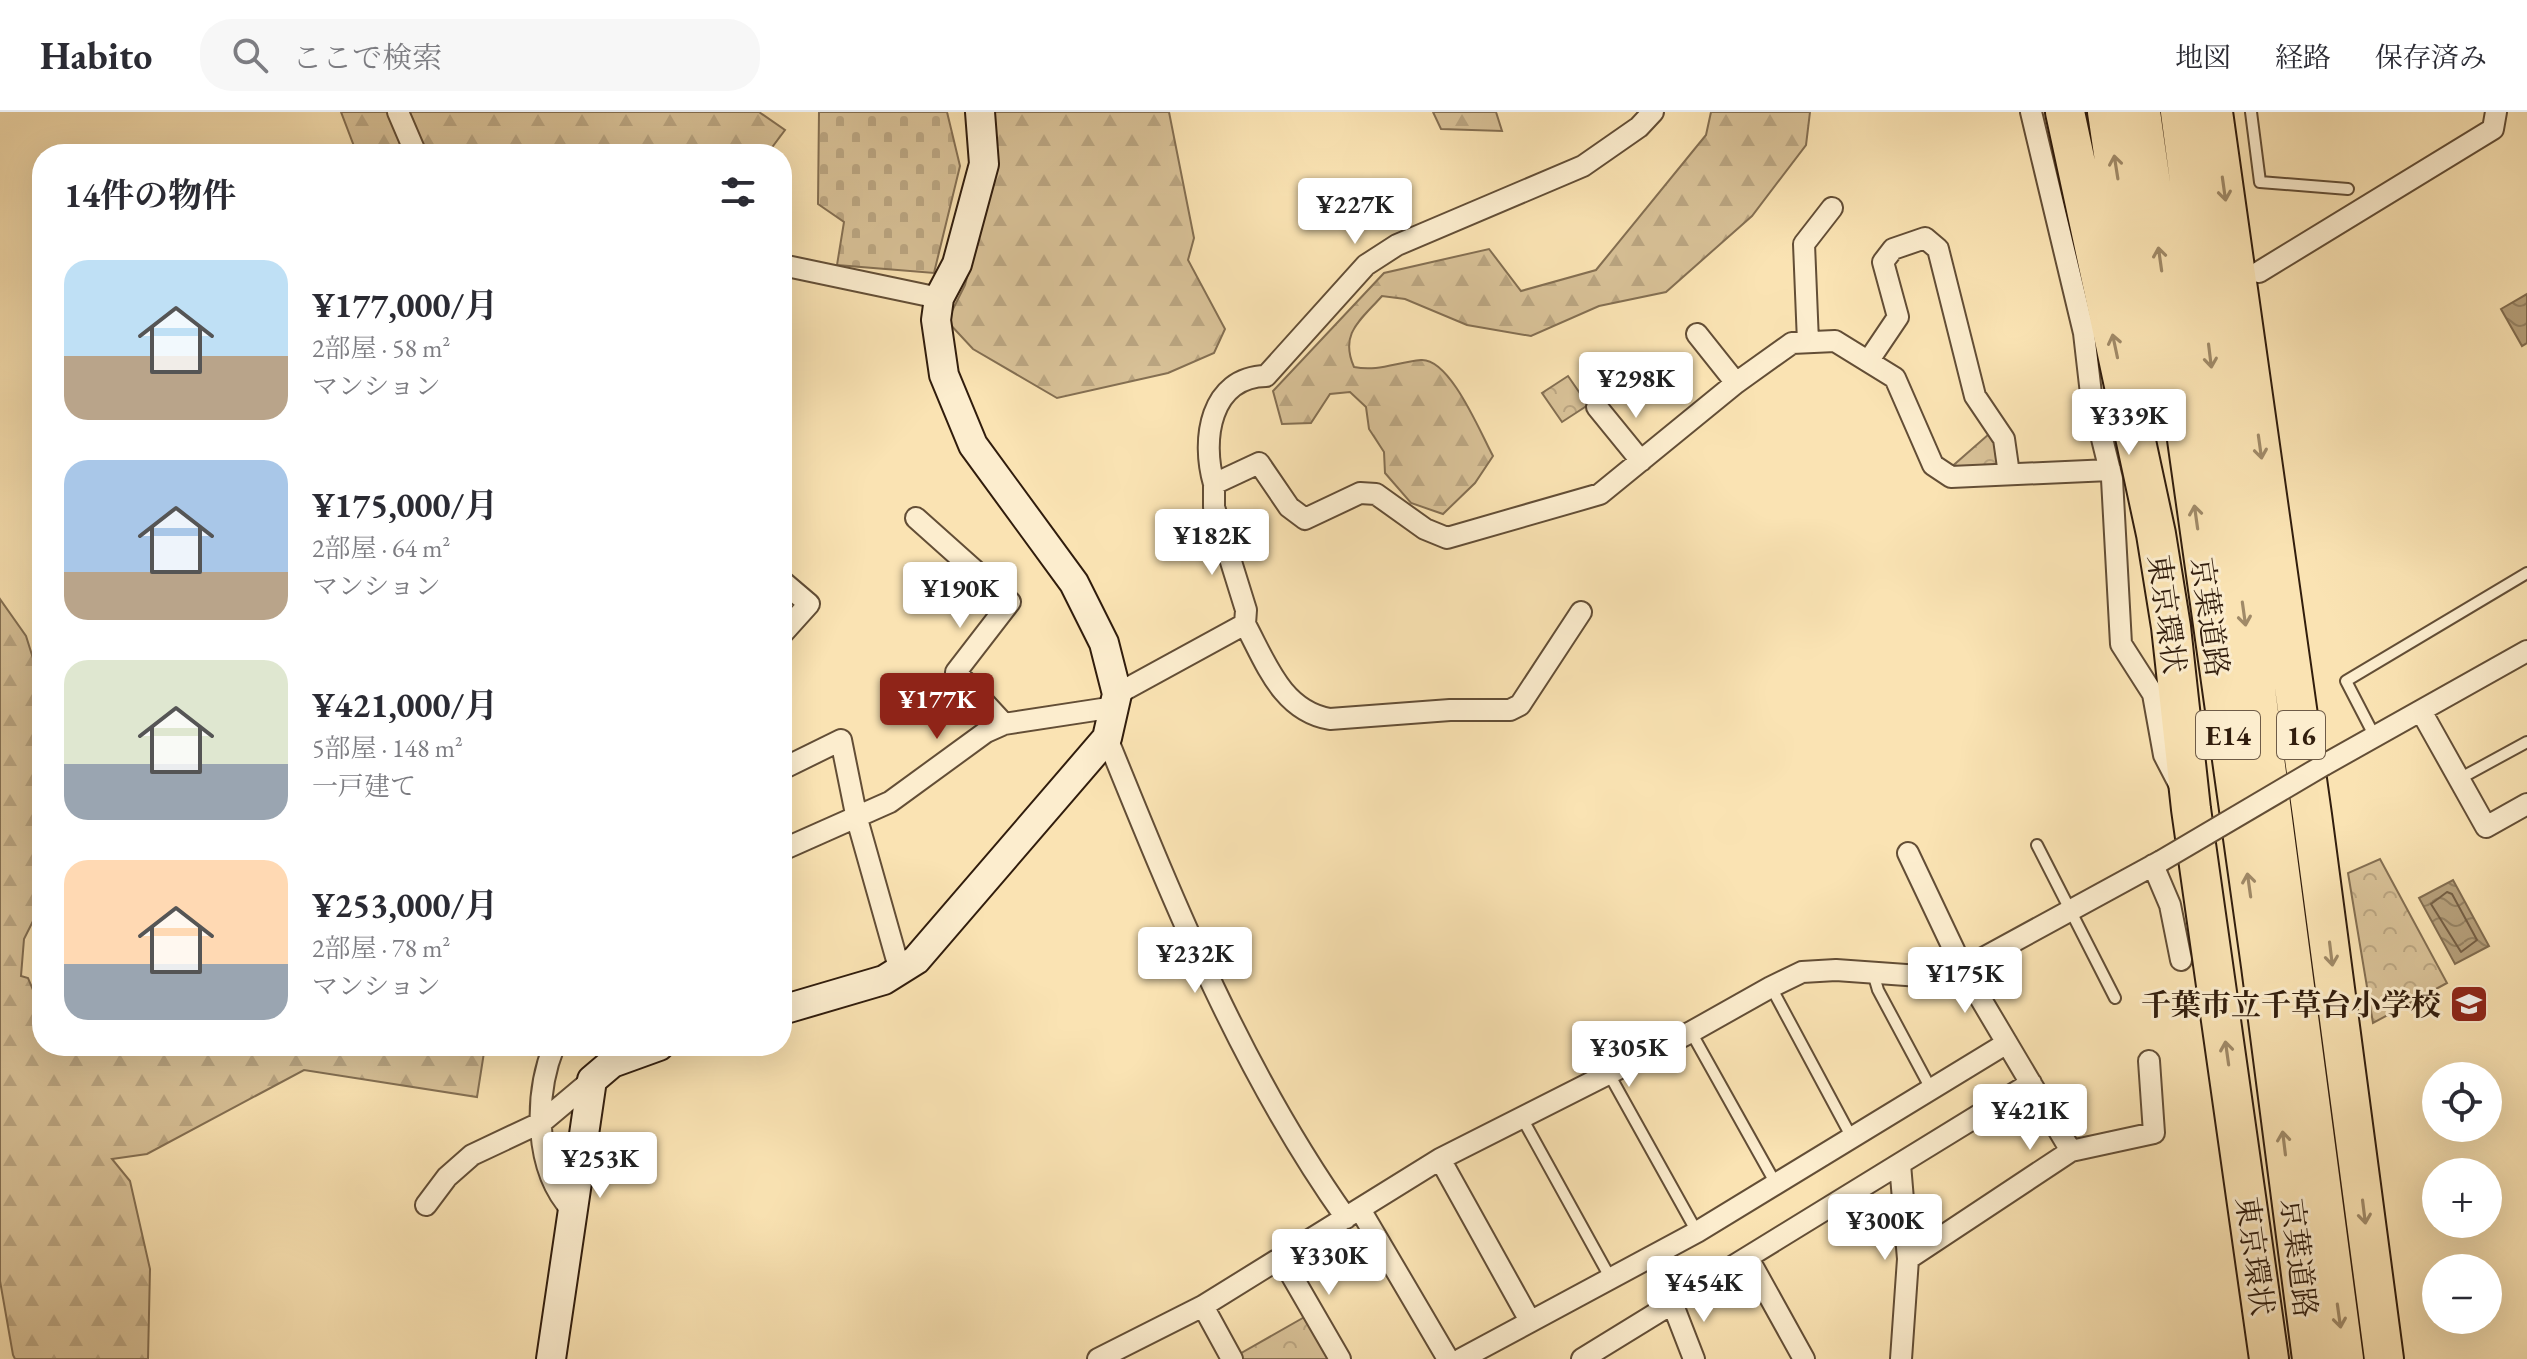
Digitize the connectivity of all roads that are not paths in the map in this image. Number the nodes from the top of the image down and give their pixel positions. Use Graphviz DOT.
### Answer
graph roads {
  1 [pos="398,112"];
  2 [pos="980,112"];
  3 [pos="1653,112"];
  4 [pos="2031,112"];
  5 [pos="2065,112"];
  6 [pos="2107,112"];
  7 [pos="2141,112"];
  8 [pos="2180,112"];
  9 [pos="2213,112"];
  10 [pos="2251,112"];
  11 [pos="2496,112"];
  12 [pos="412,144"];
  13 [pos="2348,189"];
  14 [pos="1832,208"];
  15 [pos="792,267"];
  16 [pos="2259,272"];
  17 [pos="939,298"];
  18 [pos="1697,334"];
  19 [pos="1808,342"];
  20 [pos="1869,360"];
  21 [pos="1736,383"];
  22 [pos="1597,407"];
  23 [pos="1641,461"];
  24 [pos="2110,470"];
  25 [pos="2009,474"];
  26 [pos="1214,484"];
  27 [pos="916,518"];
  28 [pos="2527,573"];
  29 [pos="792,590"];
  30 [pos="1581,612"];
  31 [pos="792,623"];
  32 [pos="1245,624"];
  33 [pos="2527,651"];
  34 [pos="1116,700"];
  35 [pos="2421,711"];
  36 [pos="2181,715"];
  37 [pos="1004,724"];
  38 [pos="2375,737"];
  39 [pos="1107,738"];
  40 [pos="2527,742"];
  41 [pos="792,764"];
  42 [pos="2459,779"];
  43 [pos="2527,804"];
  44 [pos="2191,809"];
  45 [pos="857,819"];
  46 [pos="2037,845"];
  47 [pos="792,846"];
  48 [pos="1908,853"];
  49 [pos="2157,863"];
  50 [pos="2070,910"];
  51 [pos="2181,960"];
  52 [pos="1963,969"];
  53 [pos="900,971"];
  54 [pos="1873,973"];
  55 [pos="1771,987"];
  56 [pos="2115,998"];
  57 [pos="792,1007"];
  58 [pos="1691,1032"];
  59 [pos="2007,1043"];
  60 [pos="551,1056"];
  61 [pos="631,1056"];
  62 [pos="2149,1061"];
  63 [pos="1609,1074"];
  64 [pos="592,1080"];
  65 [pos="2031,1083"];
  66 [pos="1931,1089"];
  67 [pos="1522,1118"];
  68 [pos="542,1122"];
  69 [pos="1852,1138"];
  70 [pos="2071,1151"];
  71 [pos="1440,1159"];
  72 [pos="1900,1164"];
  73 [pos="1776,1184"];
  74 [pos="426,1205"];
  75 [pos="572,1210"];
  76 [pos="1354,1215"];
  77 [pos="1697,1232"];
  78 [pos="1281,1257"];
  79 [pos="1748,1258"];
  80 [pos="1908,1259"];
  81 [pos="1611,1279"];
  82 [pos="1673,1305"];
  83 [pos="1203,1306"];
  84 [pos="1530,1321"];
  85 [pos="1120,1353"];
  86 [pos="1590,1357"];
  87 [pos="551,1359"];
  88 [pos="1098,1359"];
  89 [pos="1232,1359"];
  90 [pos="1340,1359"];
  91 [pos="1448,1359"];
  92 [pos="1461,1359"];
  93 [pos="1694,1359"];
  94 [pos="1804,1359"];
  95 [pos="1901,1359"];
  96 [pos="2269,1359"];
  97 [pos="2312,1359"];
  98 [pos="2344,1359"];
  99 [pos="2384,1359"];
  1 -- 12 [label="street"];
  2 -- 17 [label="street"];
  3 -- 26 [label="street"];
  4 -- 24 [label="street"];
  36 -- 5 [label="highway, 東京環状, one-way"];
  36 -- 6 [label="highway, one-way"];
  97 -- 7 [label="highway, 京葉道路 / E14, one-way"];
  8 -- 98 [label="highway, 京葉道路 / E14, one-way"];
  9 -- 99 [label="highway, 16, one-way"];
  10 -- 13 [label="lane"];
  11 -- 16 [label="street"];
  14 -- 19 [label="street"];
  15 -- 17 [label="street"];
  17 -- 34 [label="street"];
  18 -- 21 [label="street"];
  19 -- 20 [label="street"];
  19 -- 21 [label="street"];
  20 -- 25 [label="street"];
  20 -- 25 [label="street"];
  21 -- 23 [label="street"];
  22 -- 23 [label="street"];
  23 -- 26 [label="street"];
  24 -- 25 [label="street"];
  24 -- 44 [label="street"];
  26 -- 32 [label="street"];
  27 -- 37 [label="street"];
  28 -- 38 [label="lane"];
  29 -- 31 [label="street"];
  30 -- 32 [label="street"];
  32 -- 34 [label="street"];
  33 -- 35 [label="street"];
  34 -- 37 [label="street"];
  34 -- 39 [label="street"];
  35 -- 38 [label="street"];
  35 -- 42 [label="street"];
  36 -- 44 [label="highway, 東京環状"];
  37 -- 45 [label="street"];
  38 -- 49 [label="street, bridge"];
  39 -- 53 [label="street"];
  39 -- 76 [label="street"];
  40 -- 42 [label="lane"];
  41 -- 45 [label="street"];
  42 -- 43 [label="street"];
  96 -- 44 [label="highway, 東京環状, one-way"];
  45 -- 47 [label="street"];
  45 -- 53 [label="street"];
  46 -- 50 [label="lane"];
  48 -- 52 [label="street"];
  49 -- 50 [label="street"];
  49 -- 51 [label="street"];
  50 -- 52 [label="street"];
  50 -- 56 [label="lane"];
  52 -- 54 [label="street"];
  52 -- 59 [label="street"];
  53 -- 57 [label="street"];
  54 -- 55 [label="street"];
  54 -- 66 [label="lane"];
  55 -- 58 [label="street"];
  55 -- 69 [label="lane"];
  58 -- 63 [label="street"];
  58 -- 73 [label="lane"];
  59 -- 65 [label="street"];
  59 -- 66 [label="street"];
  60 -- 68 [label="street"];
  61 -- 64 [label="street"];
  62 -- 70 [label="street"];
  63 -- 67 [label="street"];
  63 -- 77 [label="lane"];
  64 -- 68 [label="street"];
  64 -- 75 [label="street"];
  65 -- 70 [label="street"];
  65 -- 72 [label="street"];
  66 -- 69 [label="street"];
  67 -- 71 [label="street"];
  67 -- 81 [label="lane"];
  68 -- 74 [label="street"];
  68 -- 75 [label="street"];
  69 -- 73 [label="street"];
  70 -- 80 [label="street"];
  71 -- 76 [label="street"];
  71 -- 84 [label="street"];
  72 -- 79 [label="street"];
  72 -- 80 [label="street"];
  73 -- 77 [label="street"];
  75 -- 87 [label="street"];
  76 -- 78 [label="street"];
  76 -- 91 [label="street"];
  77 -- 81 [label="street"];
  78 -- 83 [label="street"];
  78 -- 90 [label="street"];
  79 -- 82 [label="street"];
  79 -- 94 [label="street"];
  80 -- 95 [label="street"];
  81 -- 84 [label="street"];
  82 -- 86 [label="street"];
  82 -- 93 [label="street"];
  83 -- 85 [label="street"];
  83 -- 89 [label="street"];
  84 -- 92 [label="street"];
  85 -- 88 [label="street"];
}
